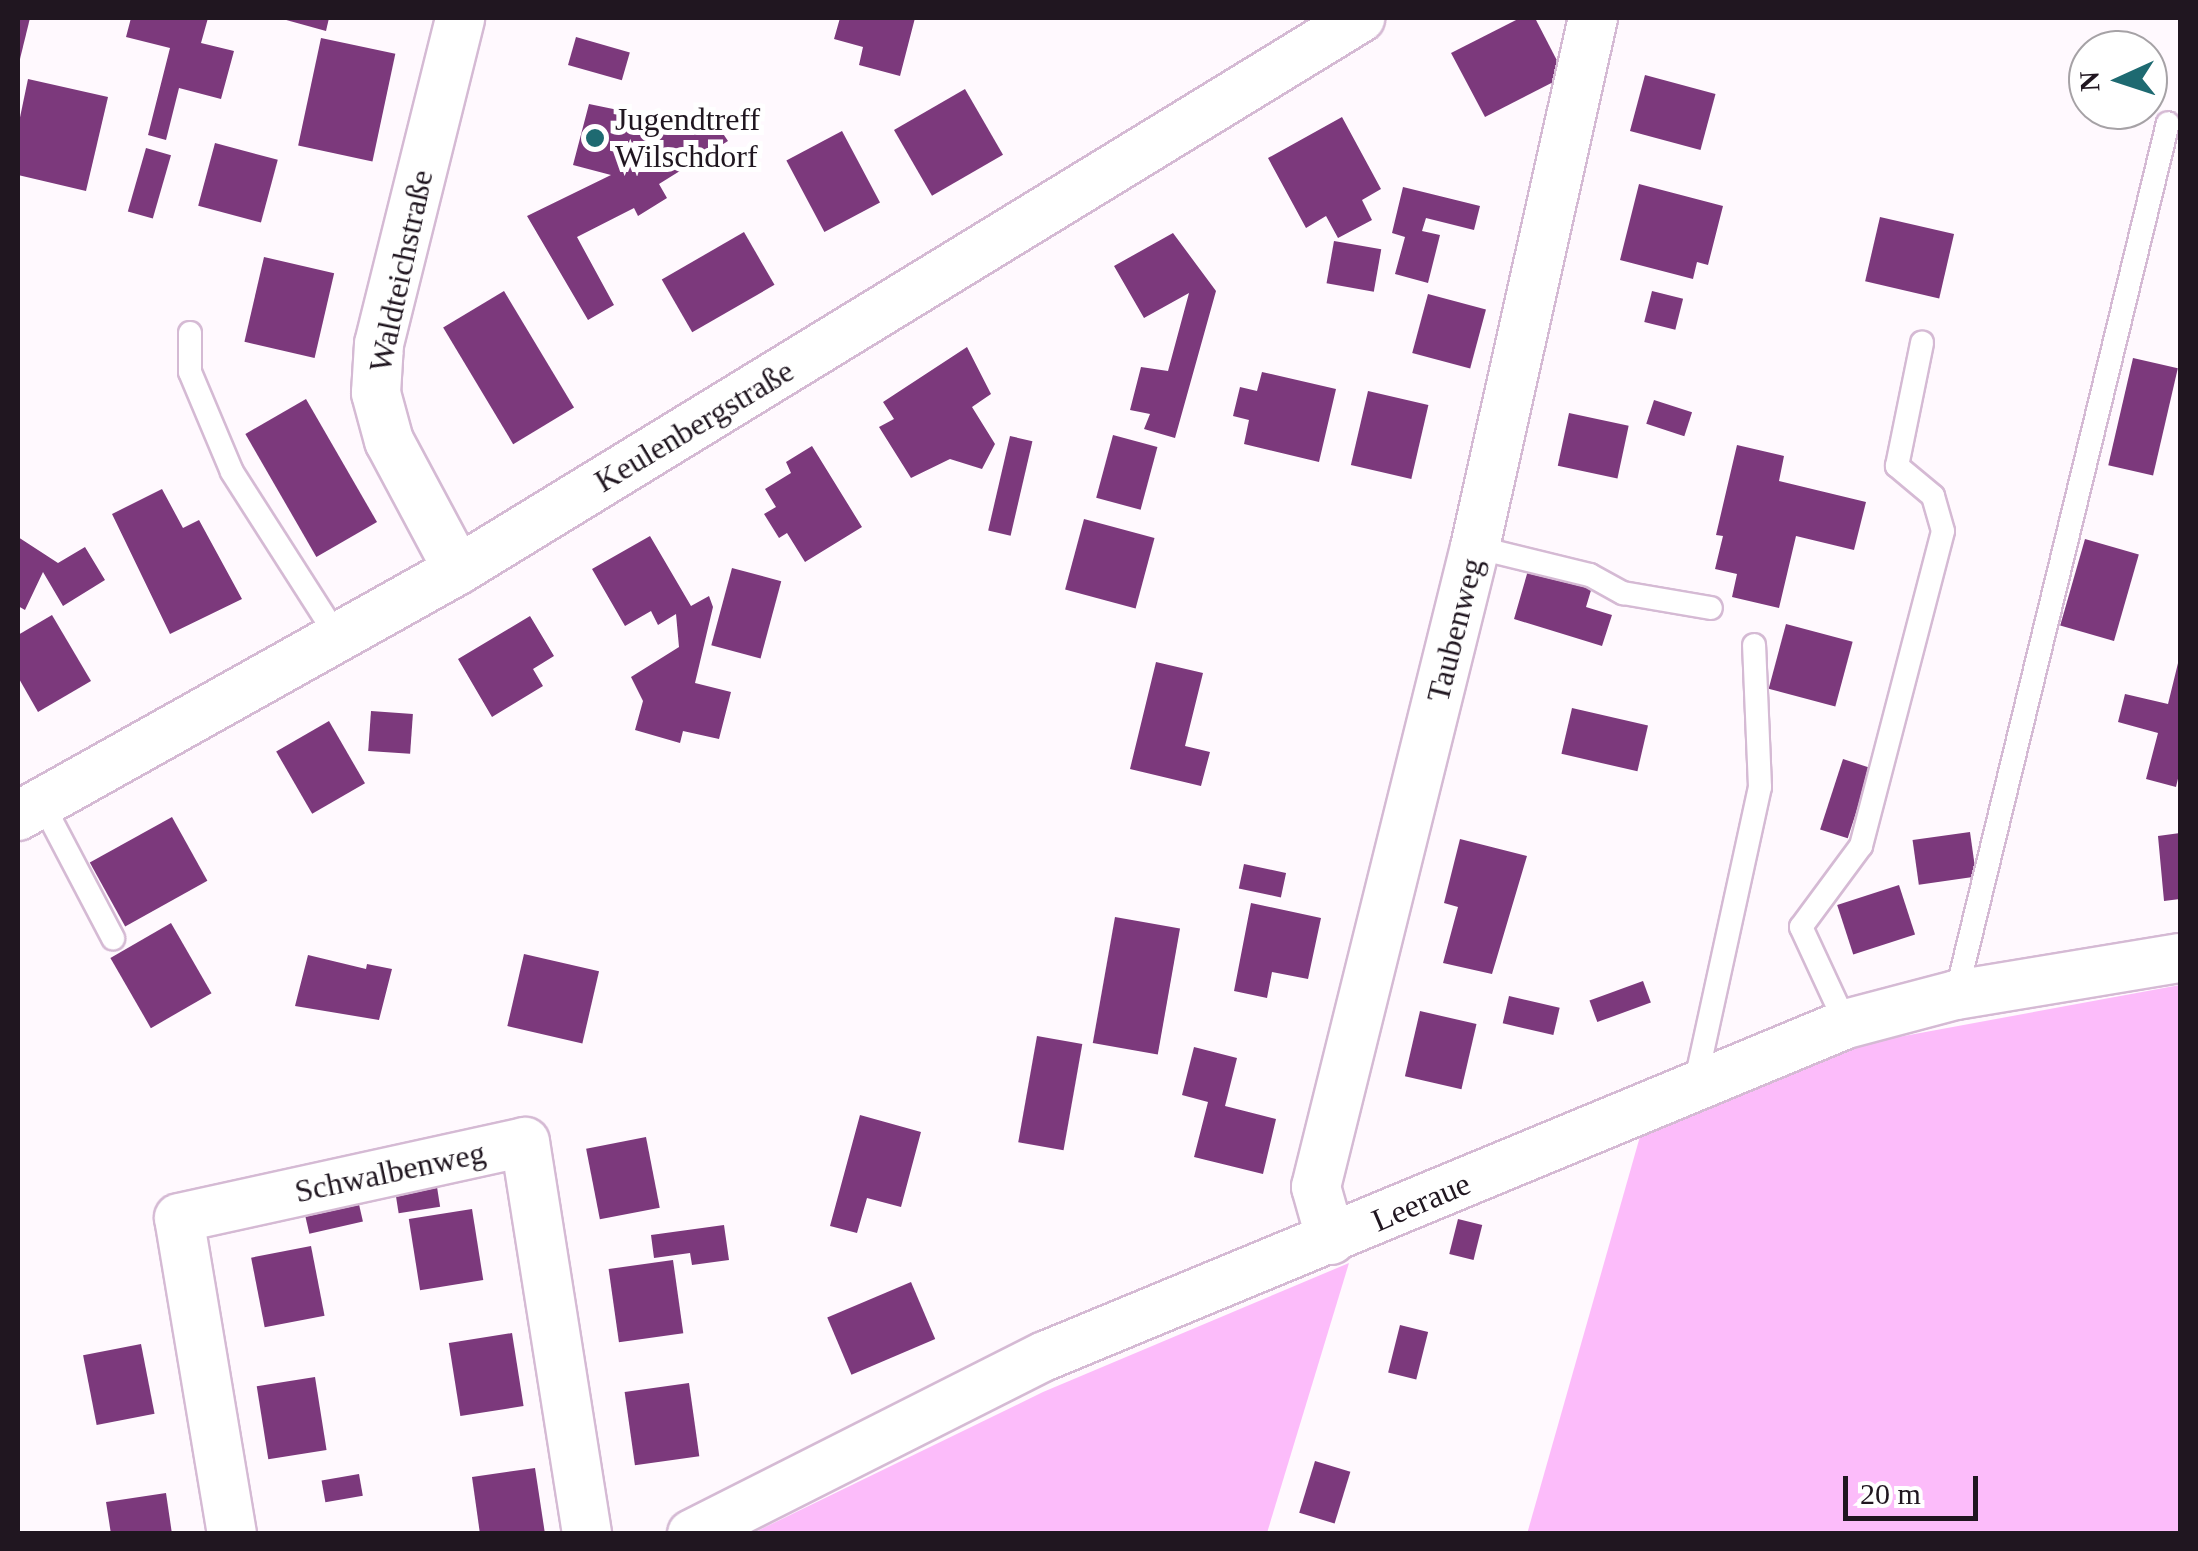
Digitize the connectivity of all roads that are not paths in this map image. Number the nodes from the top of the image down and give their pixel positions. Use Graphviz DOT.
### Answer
graph roads {
  1 [pos="460,18"];
  2 [pos="1360,18"];
  3 [pos="1593,18"];
  4 [pos="2167,130"];
  5 [pos="190,333"];
  6 [pos="1922,343"];
  7 [pos="1475,547"];
  8 [pos="458,570"];
  9 [pos="1711,608"];
  10 [pos="338,638"];
  11 [pos="1754,645"];
  12 [pos="30,810"];
  13 [pos="113,938"];
  14 [pos="2180,958"];
  15 [pos="1956,995"];
  16 [pos="1846,1024"];
  17 [pos="1696,1085"];
  18 [pos="1331,1240"];
  19 [pos="232,1534"];
  20 [pos="587,1534"];
  21 [pos="692,1534"];
  1 -- 8 [label="street, Waldteichstraße"];
  2 -- 8 [label="street, Keulenbergstraße"];
  3 -- 7 [label="street, Taubenweg"];
  4 -- 15 [label="lane"];
  5 -- 10 [label="lane"];
  6 -- 16 [label="lane"];
  7 -- 9 [label="lane"];
  7 -- 18 [label="street, Taubenweg"];
  8 -- 10 [label="street, Keulenbergstraße"];
  10 -- 12 [label="street, Keulenbergstraße"];
  11 -- 17 [label="lane"];
  12 -- 13 [label="lane"];
  14 -- 15 [label="street, Leeraue"];
  15 -- 16 [label="street, Leeraue"];
  16 -- 17 [label="street, Leeraue"];
  17 -- 18 [label="street, Leeraue"];
  18 -- 21 [label="street, Leeraue"];
  19 -- 20 [label="street, Schwalbenweg"];
}
